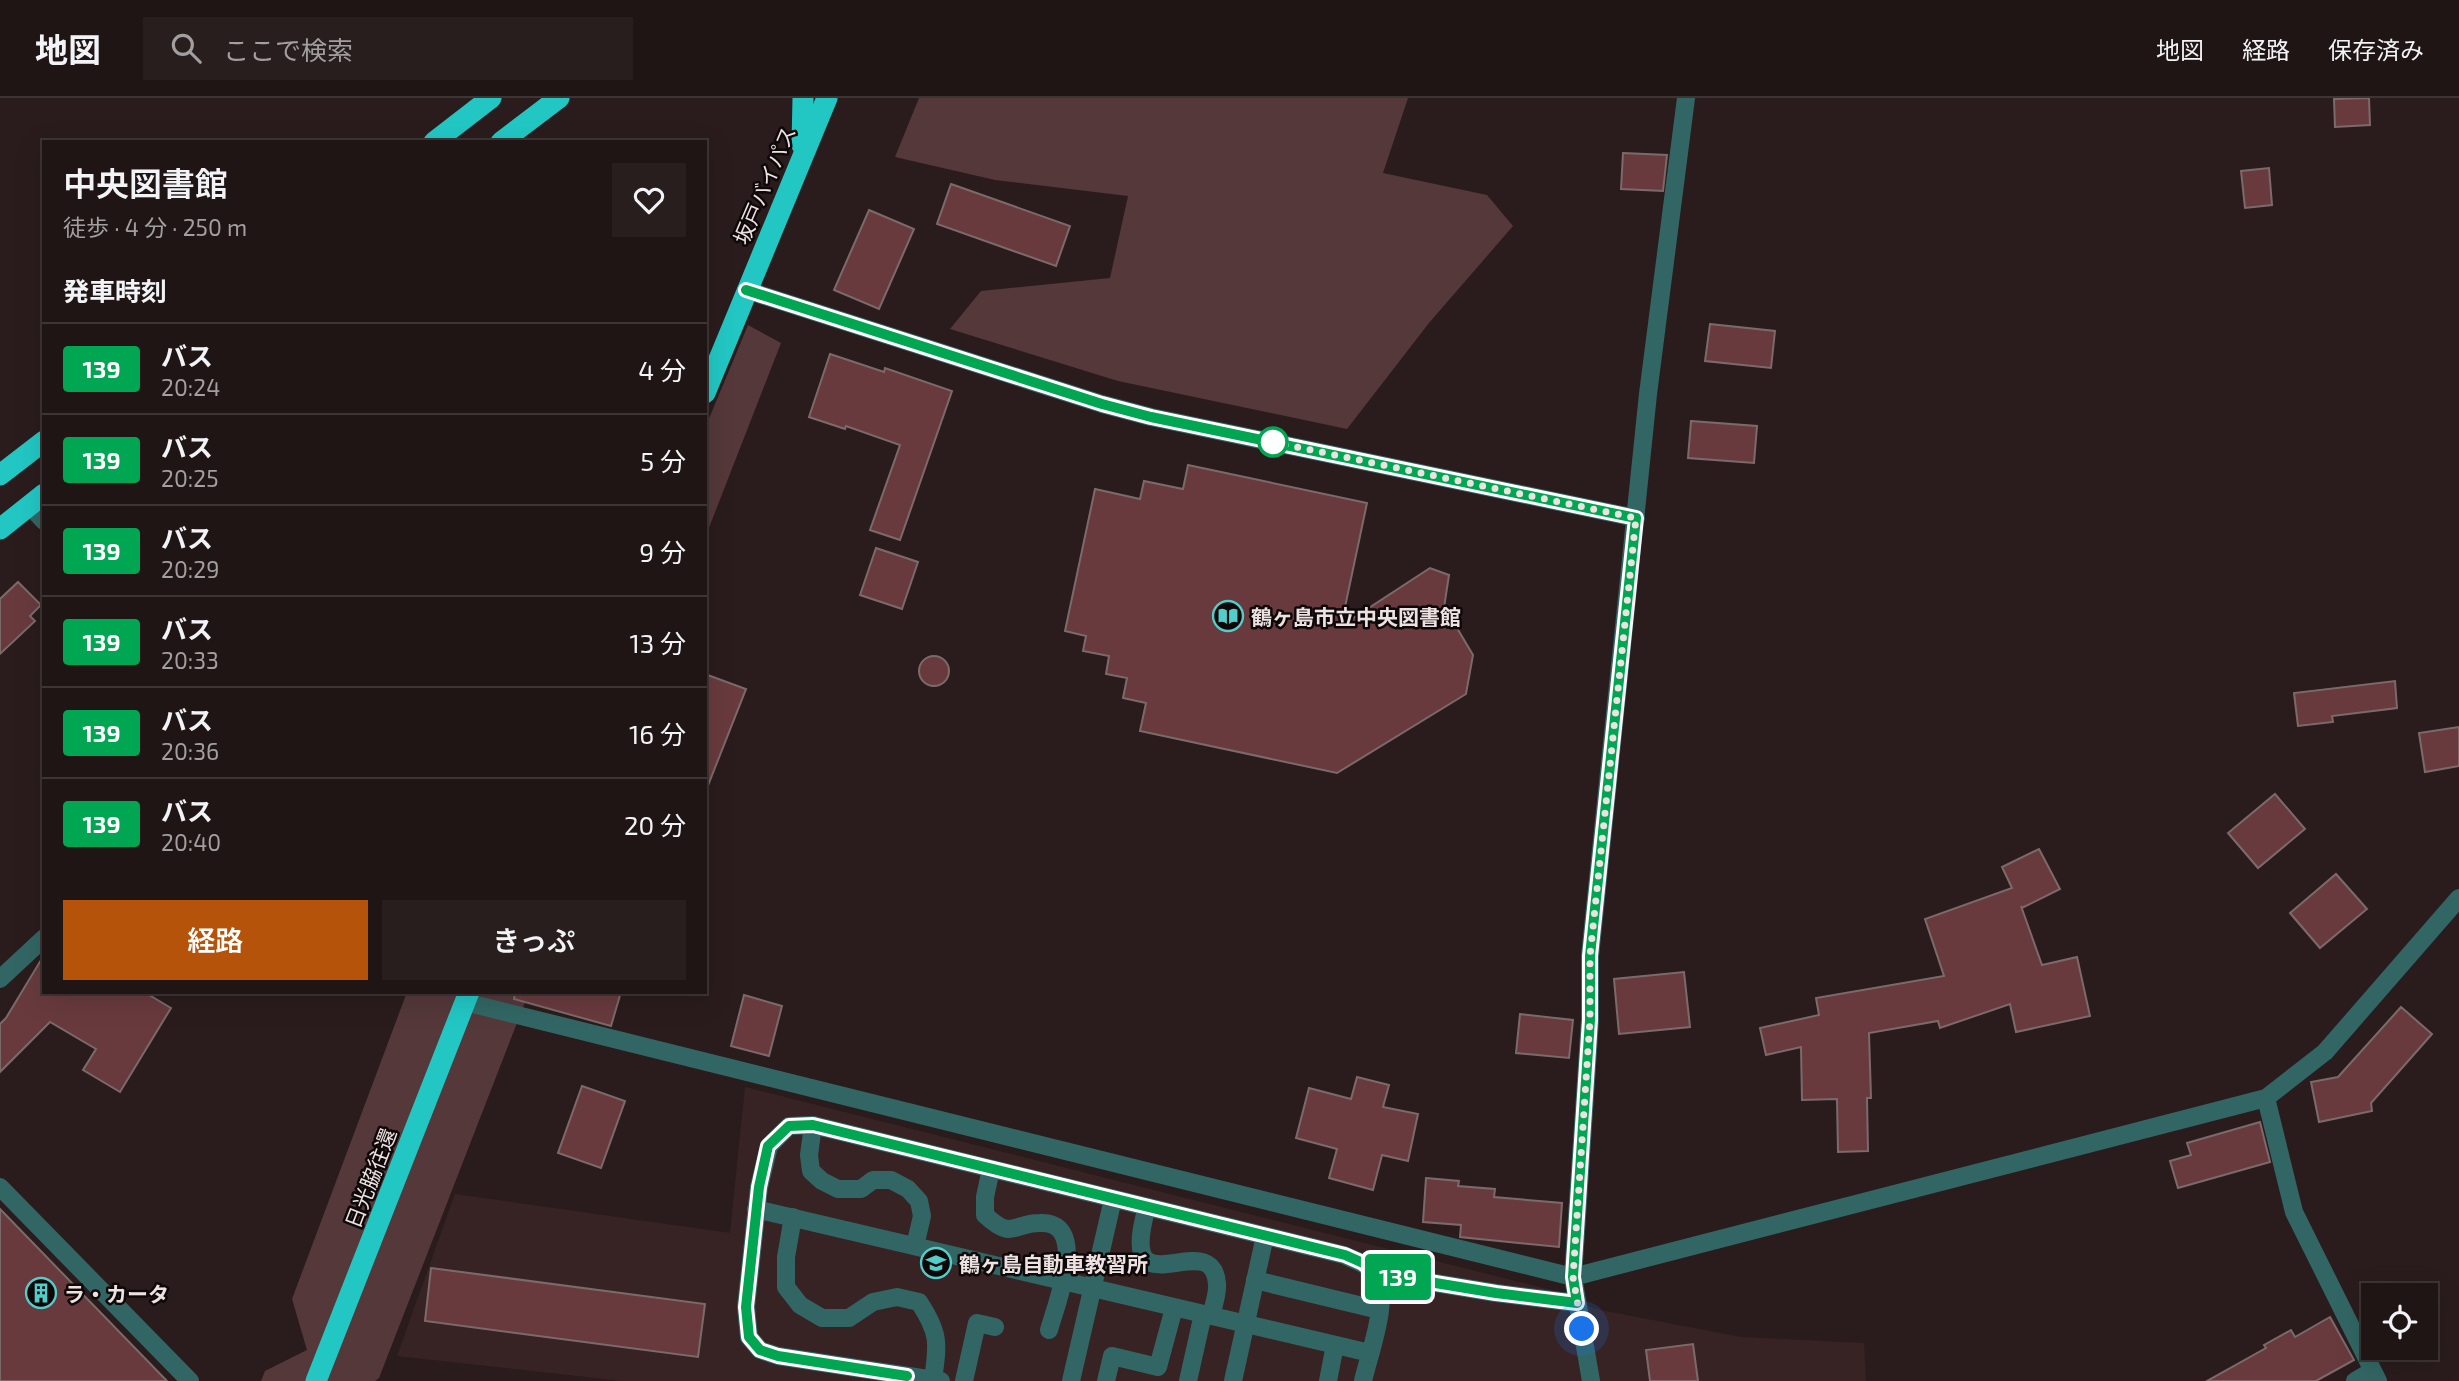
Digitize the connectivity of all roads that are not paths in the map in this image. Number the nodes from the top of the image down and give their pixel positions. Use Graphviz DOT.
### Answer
graph roads {
  1 [pos="491,98"];
  2 [pos="559,98"];
  3 [pos="803,98"];
  4 [pos="827,98"];
  5 [pos="1686,98"];
  6 [pos="437,140"];
  7 [pos="504,140"];
  8 [pos="801,161"];
  9 [pos="746,290"];
  10 [pos="707,388"];
  11 [pos="42,442"];
  12 [pos="1,473"];
  13 [pos="36,499"];
  14 [pos="42,516"];
  15 [pos="1636,518"];
  16 [pos="0,529"];
  17 [pos="2459,898"];
  18 [pos="42,939"];
  19 [pos="0,979"];
  20 [pos="467,997"];
  21 [pos="2266,1098"];
  22 [pos="813,1125"];
  23 [pos="991,1169"];
  24 [pos="0,1186"];
  25 [pos="1113,1199"];
  26 [pos="1147,1207"];
  27 [pos="756,1209"];
  28 [pos="793,1217"];
  29 [pos="1265,1236"];
  30 [pos="915,1246"];
  31 [pos="1375,1273"];
  32 [pos="1573,1277"];
  33 [pos="1062,1280"];
  34 [pos="1255,1280"];
  35 [pos="1093,1288"];
  36 [pos="1577,1303"];
  37 [pos="1174,1308"];
  38 [pos="1379,1310"];
  39 [pos="1207,1315"];
  40 [pos="1244,1324"];
  41 [pos="995,1327"];
  42 [pos="1049,1329"];
  43 [pos="1335,1345"];
  44 [pos="1370,1353"];
  45 [pos="2375,1376"];
  46 [pos="937,1380"];
  47 [pos="190,1381"];
  48 [pos="316,1381"];
  49 [pos="964,1381"];
  50 [pos="1071,1381"];
  51 [pos="1106,1381"];
  52 [pos="1188,1381"];
  53 [pos="1233,1381"];
  54 [pos="1328,1381"];
  55 [pos="1363,1381"];
  56 [pos="1591,1381"];
  57 [pos="2355,1381"];
  1 -- 6 [label="highway"];
  2 -- 7 [label="highway"];
  3 -- 8 [label="highway"];
  4 -- 8 [label="highway, 坂戸バイパス"];
  5 -- 15 [label="street"];
  8 -- 9 [label="highway, 坂戸バイパス"];
  9 -- 10 [label="highway"];
  9 -- 15 [label="street"];
  11 -- 12 [label="highway"];
  13 -- 14 [label="street"];
  13 -- 16 [label="highway"];
  15 -- 32 [label="street"];
  17 -- 21 [label="street"];
  18 -- 19 [label="street"];
  20 -- 32 [label="street"];
  20 -- 48 [label="highway, 日光脇往還"];
  21 -- 32 [label="street"];
  21 -- 45 [label="street"];
  22 -- 23 [label="street"];
  22 -- 27 [label="street"];
  22 -- 30 [label="street"];
  23 -- 25 [label="street"];
  23 -- 33 [label="street"];
  24 -- 47 [label="street"];
  25 -- 26 [label="street"];
  25 -- 35 [label="street"];
  26 -- 29 [label="street"];
  26 -- 39 [label="street"];
  27 -- 28 [label="street"];
  27 -- 46 [label="street"];
  28 -- 30 [label="street"];
  28 -- 46 [label="street"];
  29 -- 31 [label="street"];
  29 -- 34 [label="street"];
  30 -- 33 [label="street"];
  31 -- 36 [label="street"];
  31 -- 38 [label="street"];
  32 -- 36 [label="street"];
  33 -- 35 [label="street"];
  33 -- 42 [label="street"];
  34 -- 38 [label="street"];
  34 -- 40 [label="street"];
  35 -- 37 [label="street"];
  35 -- 50 [label="street"];
  36 -- 56 [label="street"];
  37 -- 39 [label="street"];
  37 -- 51 [label="street"];
  38 -- 44 [label="street"];
  39 -- 40 [label="street"];
  39 -- 52 [label="street"];
  40 -- 43 [label="street"];
  40 -- 53 [label="street"];
  41 -- 49 [label="street"];
  43 -- 44 [label="street"];
  43 -- 54 [label="street"];
  44 -- 55 [label="street"];
  45 -- 57 [label="street"];
}
